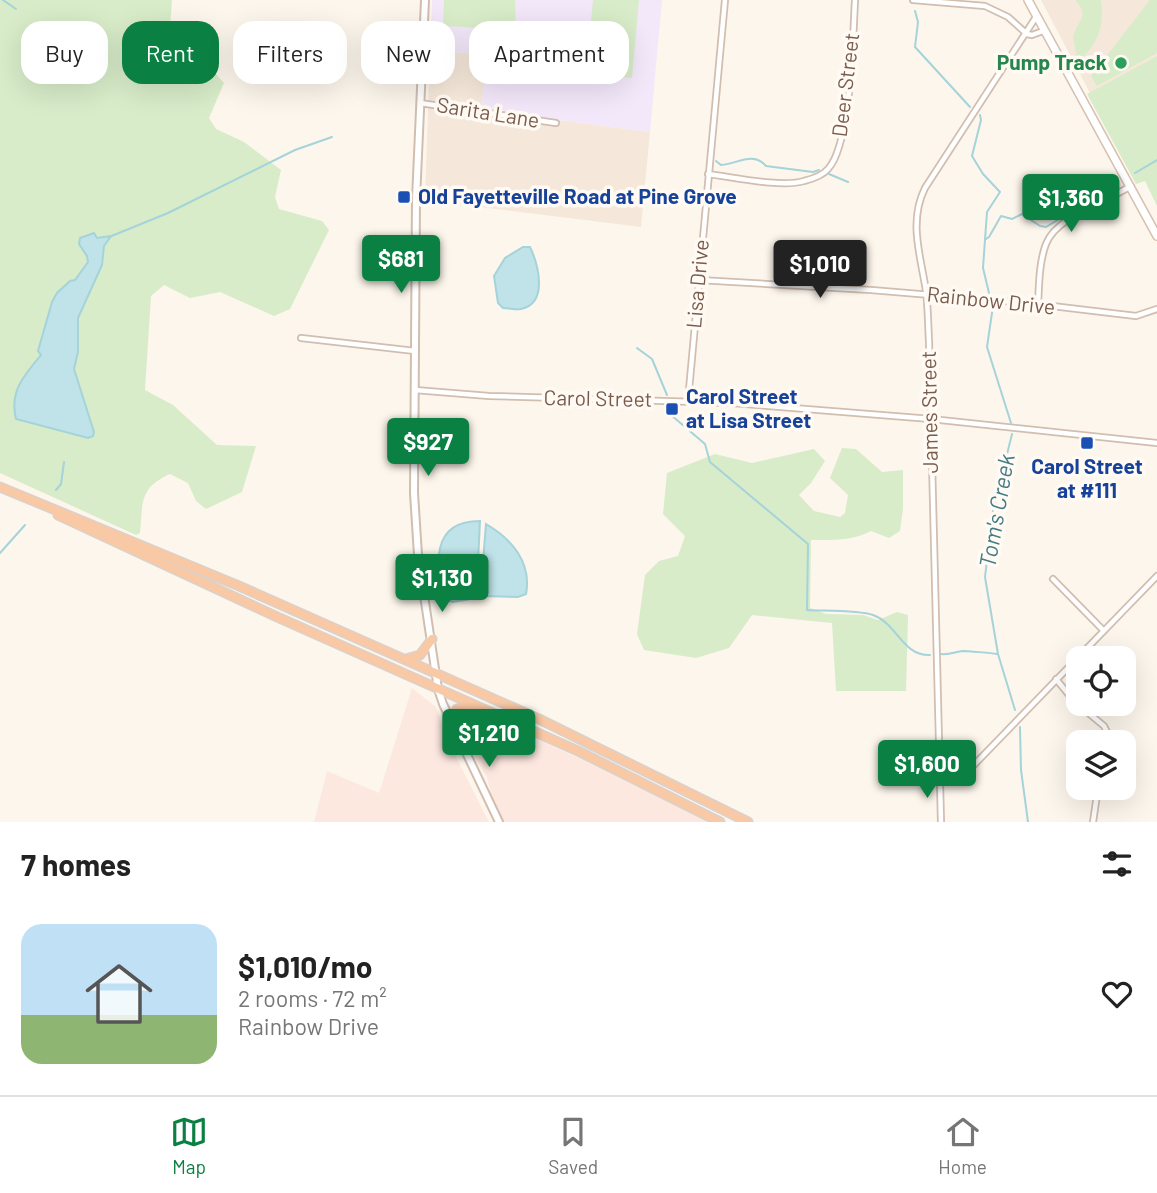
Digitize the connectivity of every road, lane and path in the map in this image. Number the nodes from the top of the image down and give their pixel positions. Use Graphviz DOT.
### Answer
graph roads {
  1 [pos="425,0"];
  2 [pos="725,0"];
  3 [pos="855,0"];
  4 [pos="914,0"];
  5 [pos="1028,0"];
  6 [pos="1036,17"];
  7 [pos="1043,31"];
  8 [pos="1027,34"];
  9 [pos="419,103"];
  10 [pos="556,123"];
  11 [pos="708,174"];
  12 [pos="1131,186"];
  13 [pos="1157,236"];
  14 [pos="699,280"];
  15 [pos="926,294"];
  16 [pos="1038,305"];
  17 [pos="1157,309"];
  18 [pos="301,338"];
  19 [pos="415,351"];
  20 [pos="415,390"];
  21 [pos="688,401"];
  22 [pos="931,419"];
  23 [pos="1157,443"];
  24 [pos="0,487"];
  25 [pos="37,503"];
  26 [pos="1157,576"];
  27 [pos="1053,579"];
  28 [pos="1150,583"];
  29 [pos="1157,590"];
  30 [pos="1104,631"];
  31 [pos="432,639"];
  32 [pos="404,660"];
  33 [pos="437,674"];
  34 [pos="1056,679"];
  35 [pos="438,689"];
  36 [pos="474,705"];
  37 [pos="452,721"];
  38 [pos="1106,730"];
  39 [pos="939,776"];
  40 [pos="1096,800"];
  41 [pos="499,822"];
  42 [pos="720,822"];
  43 [pos="748,822"];
  44 [pos="941,822"];
  45 [pos="1093,822"];
  1 -- 9 [label="street"];
  2 -- 11 [label="street, Lisa Drive"];
  3 -- 11 [label="street, Deer Street"];
  4 -- 8 [label="street"];
  5 -- 6 [label="main road"];
  6 -- 7 [label="main road"];
  6 -- 8 [label="street, James Street"];
  7 -- 8 [label="street"];
  7 -- 12 [label="main road"];
  8 -- 15 [label="street, James Street"];
  9 -- 10 [label="street, Sarita Lane"];
  9 -- 19 [label="street"];
  11 -- 14 [label="street, Lisa Drive"];
  12 -- 13 [label="main road"];
  12 -- 16 [label="street"];
  14 -- 15 [label="street, Rainbow Drive"];
  14 -- 21 [label="street, Lisa Drive"];
  15 -- 16 [label="street, Rainbow Drive"];
  15 -- 22 [label="street, James Street"];
  16 -- 17 [label="street, Rainbow Drive"];
  18 -- 19 [label="street"];
  19 -- 20 [label="street"];
  20 -- 21 [label="street, Carol Street"];
  20 -- 31 [label="street"];
  21 -- 22 [label="street, Carol Street"];
  22 -- 23 [label="street, Carol Street"];
  22 -- 39 [label="street, James Street"];
  24 -- 25 [label="highway"];
  25 -- 32 [label="highway"];
  25 -- 35 [label="highway"];
  26 -- 28 [label="street"];
  27 -- 30 [label="street"];
  28 -- 29 [label="street"];
  28 -- 30 [label="street"];
  30 -- 34 [label="street"];
  31 -- 32 [label="highway"];
  31 -- 33 [label="street"];
  32 -- 33 [label="highway"];
  33 -- 35 [label="street"];
  33 -- 43 [label="highway"];
  34 -- 38 [label="street"];
  34 -- 39 [label="street"];
  35 -- 36 [label="highway"];
  35 -- 37 [label="street"];
  36 -- 37 [label="highway"];
  36 -- 42 [label="highway"];
  37 -- 41 [label="street"];
  39 -- 44 [label="street, James Street"];
  40 -- 45 [label="street"];
}
